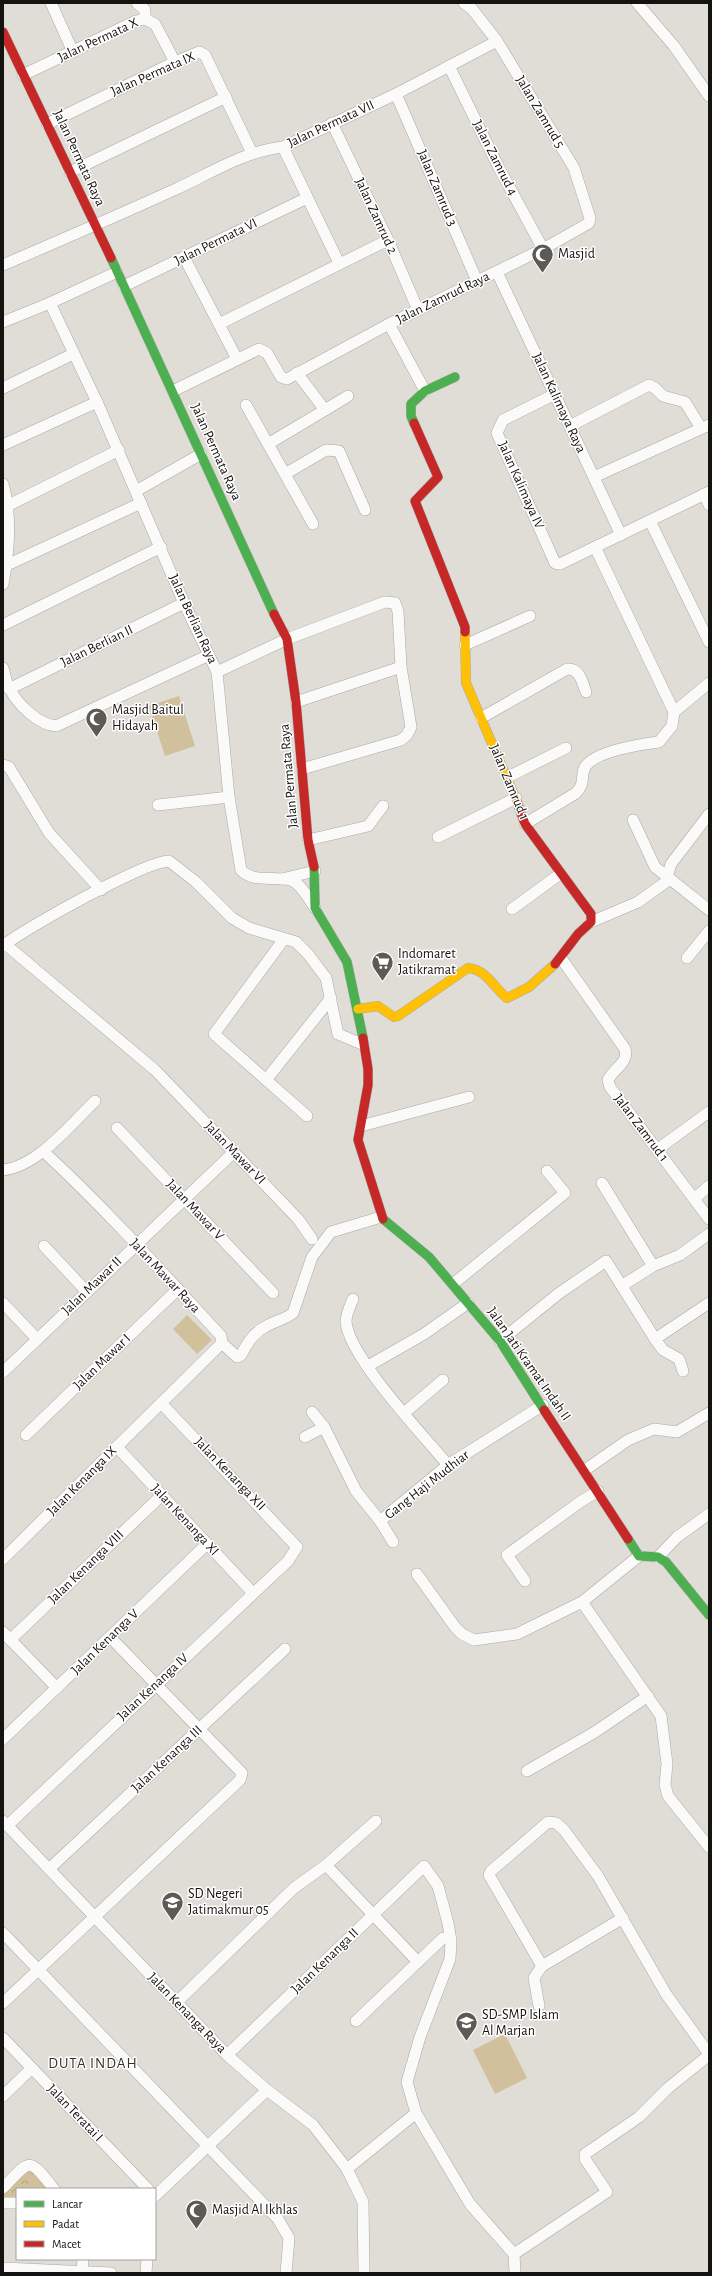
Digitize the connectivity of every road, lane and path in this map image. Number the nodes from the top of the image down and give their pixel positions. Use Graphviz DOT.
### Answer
graph roads {
  1 [pos="51,3"];
  2 [pos="137,3"];
  3 [pos="638,3"];
  4 [pos="471,5"];
  5 [pos="145,19"];
  6 [pos="3,32"];
  7 [pos="497,41"];
  8 [pos="6,49"];
  9 [pos="73,52"];
  10 [pos="175,62"];
  11 [pos="449,66"];
  12 [pos="23,76"];
  13 [pos="396,94"];
  14 [pos="709,96"];
  15 [pos="226,97"];
  16 [pos="332,123"];
  17 [pos="47,124"];
  18 [pos="283,147"];
  19 [pos="252,153"];
  20 [pos="70,172"];
  21 [pos="307,198"];
  22 [pos="589,223"];
  23 [pos="95,225"];
  24 [pos="388,240"];
  25 [pos="543,249"];
  26 [pos="184,257"];
  27 [pos="339,263"];
  28 [pos="3,265"];
  29 [pos="117,272"];
  30 [pos="497,272"];
  31 [pos="477,281"];
  32 [pos="124,286"];
  33 [pos="50,303"];
  34 [pos="418,310"];
  35 [pos="3,322"];
  36 [pos="219,324"];
  37 [pos="388,324"];
  38 [pos="73,354"];
  39 [pos="237,359"];
  40 [pos="297,373"];
  41 [pos="455,376"];
  42 [pos="3,388"];
  43 [pos="173,391"];
  44 [pos="425,392"];
  45 [pos="555,394"];
  46 [pos="348,396"];
  47 [pos="97,402"];
  48 [pos="246,405"];
  49 [pos="325,410"];
  50 [pos="570,426"];
  51 [pos="705,427"];
  52 [pos="268,444"];
  53 [pos="3,445"];
  54 [pos="119,450"];
  55 [pos="201,454"];
  56 [pos="285,474"];
  57 [pos="594,477"];
  58 [pos="3,484"];
  59 [pos="136,491"];
  60 [pos="706,493"];
  61 [pos="142,503"];
  62 [pos="8,504"];
  63 [pos="709,506"];
  64 [pos="365,510"];
  65 [pos="650,521"];
  66 [pos="313,524"];
  67 [pos="621,535"];
  68 [pos="161,547"];
  69 [pos="595,547"];
  70 [pos="7,565"];
  71 [pos="3,584"];
  72 [pos="184,603"];
  73 [pos="530,616"];
  74 [pos="3,625"];
  75 [pos="287,639"];
  76 [pos="709,642"];
  77 [pos="465,645"];
  78 [pos="209,656"];
  79 [pos="3,668"];
  80 [pos="401,668"];
  81 [pos="217,672"];
  82 [pos="709,683"];
  83 [pos="9,689"];
  84 [pos="586,692"];
  85 [pos="296,702"];
  86 [pos="674,712"];
  87 [pos="481,718"];
  88 [pos="566,748"];
  89 [pos="3,765"];
  90 [pos="302,769"];
  91 [pos="508,776"];
  92 [pos="229,797"];
  93 [pos="516,798"];
  94 [pos="158,805"];
  95 [pos="383,806"];
  96 [pos="709,814"];
  97 [pos="633,820"];
  98 [pos="525,824"];
  99 [pos="438,837"];
  100 [pos="308,840"];
  101 [pos="315,871"];
  102 [pos="560,874"];
  103 [pos="668,878"];
  104 [pos="279,880"];
  105 [pos="101,890"];
  106 [pos="708,907"];
  107 [pos="315,908"];
  108 [pos="512,909"];
  109 [pos="591,922"];
  110 [pos="709,931"];
  111 [pos="284,939"];
  112 [pos="4,945"];
  113 [pos="561,958"];
  114 [pos="687,958"];
  115 [pos="331,998"];
  116 [pos="358,1009"];
  117 [pos="362,1044"];
  118 [pos="266,1080"];
  119 [pos="469,1097"];
  120 [pos="95,1101"];
  121 [pos="709,1112"];
  122 [pos="308,1116"];
  123 [pos="361,1126"];
  124 [pos="117,1128"];
  125 [pos="658,1150"];
  126 [pos="43,1151"];
  127 [pos="234,1152"];
  128 [pos="3,1170"];
  129 [pos="547,1171"];
  130 [pos="602,1183"];
  131 [pos="709,1186"];
  132 [pos="184,1199"];
  133 [pos="694,1199"];
  134 [pos="380,1217"];
  135 [pos="709,1219"];
  136 [pos="709,1234"];
  137 [pos="312,1239"];
  138 [pos="136,1245"];
  139 [pos="44,1246"];
  140 [pos="653,1266"];
  141 [pos="453,1284"];
  142 [pos="622,1285"];
  143 [pos="178,1289"];
  144 [pos="87,1292"];
  145 [pos="273,1292"];
  146 [pos="353,1299"];
  147 [pos="3,1303"];
  148 [pos="709,1303"];
  149 [pos="468,1304"];
  150 [pos="37,1338"];
  151 [pos="655,1339"];
  152 [pos="500,1341"];
  153 [pos="222,1343"];
  154 [pos="368,1366"];
  155 [pos="683,1371"];
  156 [pos="3,1372"];
  157 [pos="443,1380"];
  158 [pos="161,1403"];
  159 [pos="543,1405"];
  160 [pos="312,1412"];
  161 [pos="404,1413"];
  162 [pos="709,1413"];
  163 [pos="324,1427"];
  164 [pos="26,1435"];
  165 [pos="306,1437"];
  166 [pos="117,1447"];
  167 [pos="448,1465"];
  168 [pos="585,1470"];
  169 [pos="598,1491"];
  170 [pos="162,1495"];
  171 [pos="709,1514"];
  172 [pos="380,1521"];
  173 [pos="393,1542"];
  174 [pos="207,1544"];
  175 [pos="297,1547"];
  176 [pos="5,1554"];
  177 [pos="639,1556"];
  178 [pos="658,1557"];
  179 [pos="417,1574"];
  180 [pos="525,1581"];
  181 [pos="253,1593"];
  182 [pos="582,1602"];
  183 [pos="709,1615"];
  184 [pos="7,1636"];
  185 [pos="110,1637"];
  186 [pos="285,1649"];
  187 [pos="156,1684"];
  188 [pos="56,1688"];
  189 [pos="648,1696"];
  190 [pos="199,1729"];
  191 [pos="5,1734"];
  192 [pos="527,1771"];
  193 [pos="376,1821"];
  194 [pos="5,1823"];
  195 [pos="709,1847"];
  196 [pos="326,1865"];
  197 [pos="49,1869"];
  198 [pos="373,1915"];
  199 [pos="94,1916"];
  200 [pos="623,1918"];
  201 [pos="3,1933"];
  202 [pos="443,1938"];
  203 [pos="418,1962"];
  204 [pos="542,1966"];
  205 [pos="38,1970"];
  206 [pos="177,2002"];
  207 [pos="3,2003"];
  208 [pos="539,2006"];
  209 [pos="356,2021"];
  210 [pos="3,2038"];
  211 [pos="709,2054"];
  212 [pos="227,2055"];
  213 [pos="32,2068"];
  214 [pos="267,2090"];
  215 [pos="3,2096"];
  216 [pos="416,2113"];
  217 [pos="208,2146"];
  218 [pos="347,2169"];
  219 [pos="3,2188"];
  220 [pos="53,2188"];
  221 [pos="147,2188"];
  222 [pos="156,2195"];
  223 [pos="3,2203"];
  224 [pos="16,2203"];
  225 [pos="514,2254"];
  226 [pos="83,2260"];
  227 [pos="3,2268"];
  228 [pos="82,2272"];
  229 [pos="111,2273"];
  230 [pos="286,2273"];
  231 [pos="364,2273"];
  232 [pos="515,2273"];
  1 -- 9 [label="street"];
  2 -- 5 [label="street"];
  3 -- 14 [label="street"];
  4 -- 7 [label="street, Jalan Zamrud 5"];
  5 -- 9 [label="street, Jalan Permata X"];
  5 -- 10 [label="street, Jalan Permata X"];
  6 -- 8 [label="street, Jalan Permata Raya"];
  7 -- 11 [label="street, Jalan Permata VII"];
  7 -- 22 [label="street, Jalan Zamrud 5"];
  8 -- 12 [label="street, Jalan Permata Raya"];
  9 -- 12 [label="street, Jalan Permata X"];
  10 -- 15 [label="street, Jalan Permata IX"];
  10 -- 17 [label="street, Jalan Permata IX"];
  11 -- 13 [label="street, Jalan Permata VII"];
  11 -- 25 [label="street, Jalan Zamrud 4"];
  12 -- 17 [label="street, Jalan Permata Raya"];
  13 -- 16 [label="street, Jalan Permata VII"];
  13 -- 31 [label="street, Jalan Zamrud 3"];
  15 -- 19 [label="street, Jalan Permata IX"];
  15 -- 20 [label="street"];
  16 -- 18 [label="street, Jalan Permata VII"];
  16 -- 24 [label="street, Jalan Zamrud 2"];
  17 -- 20 [label="street, Jalan Permata Raya"];
  18 -- 19 [label="street, Jalan Permata VII"];
  18 -- 21 [label="street"];
  19 -- 23 [label="street, Jalan Permata VII"];
  20 -- 23 [label="street, Jalan Permata Raya"];
  21 -- 26 [label="street, Jalan Permata VI"];
  21 -- 27 [label="street"];
  22 -- 25 [label="street, Jalan Zamrud Raya"];
  23 -- 28 [label="street, Jalan Permata VII"];
  23 -- 29 [label="street, Jalan Permata Raya"];
  24 -- 27 [label="street"];
  24 -- 34 [label="street, Jalan Zamrud 2"];
  25 -- 30 [label="street, Jalan Zamrud Raya"];
  26 -- 32 [label="street, Jalan Permata VI"];
  26 -- 36 [label="street"];
  27 -- 36 [label="street"];
  29 -- 32 [label="street, Jalan Permata Raya"];
  29 -- 33 [label="street"];
  30 -- 31 [label="street, Jalan Zamrud Raya"];
  30 -- 45 [label="street, Jalan Kalimaya Raya"];
  31 -- 34 [label="street, Jalan Zamrud Raya"];
  32 -- 43 [label="street, Jalan Permata Raya"];
  33 -- 35 [label="street"];
  33 -- 38 [label="street, Jalan Berlian Raya"];
  34 -- 37 [label="street, Jalan Zamrud Raya"];
  36 -- 39 [label="street"];
  37 -- 40 [label="street, Jalan Zamrud Raya"];
  37 -- 44 [label="street"];
  38 -- 42 [label="street"];
  38 -- 47 [label="street, Jalan Berlian Raya"];
  39 -- 40 [label="street"];
  39 -- 43 [label="street"];
  40 -- 49 [label="street"];
  41 -- 44 [label="street"];
  43 -- 55 [label="street, Jalan Permata Raya"];
  44 -- 77 [label="street, Jalan Zamrud 1"];
  45 -- 50 [label="street, Jalan Kalimaya Raya"];
  45 -- 69 [label="street, Jalan Kalimaya IV"];
  46 -- 49 [label="street"];
  47 -- 53 [label="street"];
  47 -- 54 [label="street, Jalan Berlian Raya"];
  48 -- 52 [label="street"];
  49 -- 52 [label="street"];
  50 -- 51 [label="street"];
  50 -- 57 [label="street, Jalan Kalimaya Raya"];
  51 -- 57 [label="street"];
  52 -- 56 [label="street"];
  54 -- 59 [label="street, Jalan Berlian Raya"];
  54 -- 62 [label="street"];
  55 -- 59 [label="street"];
  55 -- 75 [label="street, Jalan Permata Raya"];
  56 -- 64 [label="street"];
  56 -- 66 [label="street"];
  57 -- 67 [label="street, Jalan Kalimaya Raya"];
  58 -- 62 [label="street"];
  59 -- 61 [label="street, Jalan Berlian Raya"];
  60 -- 63 [label="street"];
  60 -- 65 [label="street"];
  61 -- 68 [label="street, Jalan Berlian Raya"];
  61 -- 70 [label="street"];
  62 -- 70 [label="street"];
  65 -- 67 [label="street"];
  65 -- 76 [label="street"];
  67 -- 69 [label="street"];
  68 -- 72 [label="street, Jalan Berlian Raya"];
  68 -- 74 [label="street"];
  69 -- 86 [label="street"];
  70 -- 71 [label="street"];
  72 -- 78 [label="street, Jalan Berlian Raya"];
  72 -- 83 [label="street, Jalan Berlian II"];
  73 -- 77 [label="street"];
  75 -- 80 [label="street"];
  75 -- 81 [label="street"];
  75 -- 85 [label="street, Jalan Permata Raya"];
  77 -- 87 [label="street, Jalan Zamrud 1"];
  78 -- 81 [label="street, Jalan Berlian Raya"];
  78 -- 83 [label="street"];
  79 -- 83 [label="street"];
  80 -- 85 [label="street"];
  80 -- 90 [label="street"];
  81 -- 92 [label="street, Jalan Berlian Raya"];
  82 -- 86 [label="street"];
  84 -- 87 [label="street"];
  85 -- 90 [label="street, Jalan Permata Raya"];
  86 -- 98 [label="street"];
  87 -- 91 [label="street, Jalan Zamrud 1"];
  88 -- 91 [label="street"];
  89 -- 105 [label="street"];
  90 -- 100 [label="street, Jalan Permata Raya"];
  91 -- 93 [label="street, Jalan Zamrud 1"];
  92 -- 94 [label="street"];
  92 -- 104 [label="street, Jalan Berlian Raya"];
  93 -- 98 [label="street, Jalan Zamrud 1"];
  93 -- 99 [label="street"];
  95 -- 100 [label="street"];
  96 -- 103 [label="street"];
  97 -- 103 [label="street"];
  98 -- 102 [label="street, Jalan Zamrud 1"];
  100 -- 101 [label="street, Jalan Permata Raya"];
  101 -- 104 [label="street"];
  101 -- 107 [label="street, Jalan Permata Raya"];
  102 -- 108 [label="street"];
  102 -- 109 [label="street, Jalan Zamrud 1"];
  103 -- 106 [label="street"];
  103 -- 109 [label="street"];
  104 -- 107 [label="street, Jalan Berlian Raya"];
  105 -- 111 [label="street"];
  105 -- 112 [label="street"];
  107 -- 116 [label="street"];
  109 -- 113 [label="street"];
  110 -- 114 [label="street"];
  111 -- 115 [label="street"];
  111 -- 118 [label="street"];
  112 -- 127 [label="street, Jalan Mawar VI"];
  113 -- 116 [label="street"];
  113 -- 125 [label="street, Jalan Zamrud 1"];
  115 -- 117 [label="street"];
  115 -- 118 [label="street"];
  116 -- 117 [label="street"];
  117 -- 123 [label="street"];
  118 -- 122 [label="street"];
  119 -- 123 [label="street"];
  120 -- 126 [label="street"];
  121 -- 125 [label="street"];
  123 -- 134 [label="street"];
  124 -- 132 [label="street, Jalan Mawar V"];
  125 -- 133 [label="street, Jalan Zamrud 1"];
  126 -- 128 [label="street"];
  126 -- 138 [label="street, Jalan Mawar Raya"];
  127 -- 132 [label="street, Jalan Mawar II"];
  127 -- 137 [label="street, Jalan Mawar VI"];
  129 -- 141 [label="street"];
  130 -- 140 [label="street"];
  131 -- 133 [label="street"];
  132 -- 138 [label="street, Jalan Mawar II"];
  132 -- 145 [label="street, Jalan Mawar V"];
  133 -- 135 [label="street, Jalan Zamrud 1"];
  134 -- 141 [label="street, Jalan Jati Kramat Indah II"];
  134 -- 153 [label="street, Jalan Mawar Raya"];
  136 -- 140 [label="street"];
  138 -- 143 [label="street, Jalan Mawar Raya"];
  138 -- 144 [label="street, Jalan Mawar II"];
  139 -- 144 [label="street"];
  140 -- 142 [label="street"];
  141 -- 149 [label="street, Jalan Jati Kramat Indah II"];
  142 -- 151 [label="street"];
  142 -- 152 [label="street"];
  143 -- 153 [label="street, Jalan Mawar Raya"];
  143 -- 164 [label="street, Jalan Mawar I"];
  144 -- 150 [label="street, Jalan Mawar II"];
  146 -- 154 [label="street"];
  147 -- 150 [label="street"];
  148 -- 151 [label="street"];
  149 -- 152 [label="street, Jalan Jati Kramat Indah II"];
  149 -- 154 [label="street"];
  150 -- 156 [label="street, Jalan Mawar II"];
  151 -- 155 [label="street"];
  152 -- 159 [label="street, Jalan Jati Kramat Indah II"];
  153 -- 158 [label="street"];
  154 -- 161 [label="street"];
  157 -- 161 [label="street"];
  158 -- 166 [label="street, Jalan Kenanga IX"];
  158 -- 175 [label="street, Jalan Kenanga XII"];
  159 -- 167 [label="street, Gang Haji Mudhiar"];
  159 -- 168 [label="street, Jalan Jati Kramat Indah II"];
  160 -- 163 [label="street, Gang Haji Mudhiar"];
  161 -- 167 [label="street"];
  162 -- 168 [label="street"];
  163 -- 165 [label="street"];
  163 -- 172 [label="street, Gang Haji Mudhiar"];
  166 -- 170 [label="street, Jalan Kenanga XI"];
  166 -- 176 [label="street, Jalan Kenanga IX"];
  167 -- 172 [label="street, Gang Haji Mudhiar"];
  168 -- 169 [label="street, Jalan Jati Kramat Indah II"];
  169 -- 177 [label="street, Jalan Jati Kramat Indah II"];
  169 -- 180 [label="street"];
  170 -- 174 [label="street, Jalan Kenanga XI"];
  170 -- 184 [label="street, Jalan Kenanga VIII"];
  171 -- 178 [label="street"];
  172 -- 173 [label="street"];
  174 -- 181 [label="street, Jalan Kenanga XI"];
  174 -- 185 [label="street, Jalan Kenanga V"];
  175 -- 181 [label="street, Jalan Kenanga IV"];
  177 -- 178 [label="street"];
  177 -- 182 [label="street"];
  178 -- 183 [label="street"];
  179 -- 182 [label="street"];
  181 -- 187 [label="street, Jalan Kenanga IV"];
  182 -- 189 [label="street"];
  184 -- 188 [label="street"];
  185 -- 187 [label="street"];
  185 -- 188 [label="street, Jalan Kenanga V"];
  186 -- 190 [label="street, Jalan Kenanga III"];
  187 -- 190 [label="street"];
  187 -- 194 [label="street, Jalan Kenanga IV"];
  188 -- 191 [label="street, Jalan Kenanga V"];
  189 -- 192 [label="street"];
  189 -- 195 [label="street"];
  190 -- 197 [label="street, Jalan Kenanga III"];
  190 -- 199 [label="street"];
  193 -- 196 [label="street"];
  194 -- 197 [label="street, Jalan Kenanga Raya"];
  196 -- 198 [label="street"];
  196 -- 206 [label="street"];
  197 -- 199 [label="street, Jalan Kenanga Raya"];
  198 -- 203 [label="street"];
  198 -- 212 [label="street, Jalan Kenanga II"];
  198 -- 216 [label="street, Jalan Kenanga II"];
  199 -- 205 [label="street"];
  199 -- 206 [label="street, Jalan Kenanga Raya"];
  200 -- 204 [label="street"];
  200 -- 204 [label="street"];
  200 -- 211 [label="street"];
  201 -- 205 [label="street"];
  202 -- 203 [label="street"];
  203 -- 209 [label="street"];
  204 -- 208 [label="street"];
  205 -- 207 [label="street"];
  205 -- 217 [label="street"];
  206 -- 212 [label="street, Jalan Kenanga Raya"];
  210 -- 213 [label="street, Jalan Teratai I"];
  211 -- 225 [label="street"];
  212 -- 214 [label="street, Jalan Kenanga Raya"];
  213 -- 215 [label="street"];
  213 -- 221 [label="street, Jalan Teratai I"];
  214 -- 217 [label="street"];
  214 -- 218 [label="street, Jalan Kenanga Raya"];
  216 -- 218 [label="street"];
  216 -- 225 [label="street"];
  217 -- 222 [label="street"];
  217 -- 230 [label="street"];
  218 -- 231 [label="street, Jalan Kenanga Raya"];
  219 -- 220 [label="street"];
  223 -- 224 [label="street"];
  225 -- 232 [label="street"];
  226 -- 228 [label="street"];
  227 -- 228 [label="street"];
  228 -- 229 [label="street"];
}
